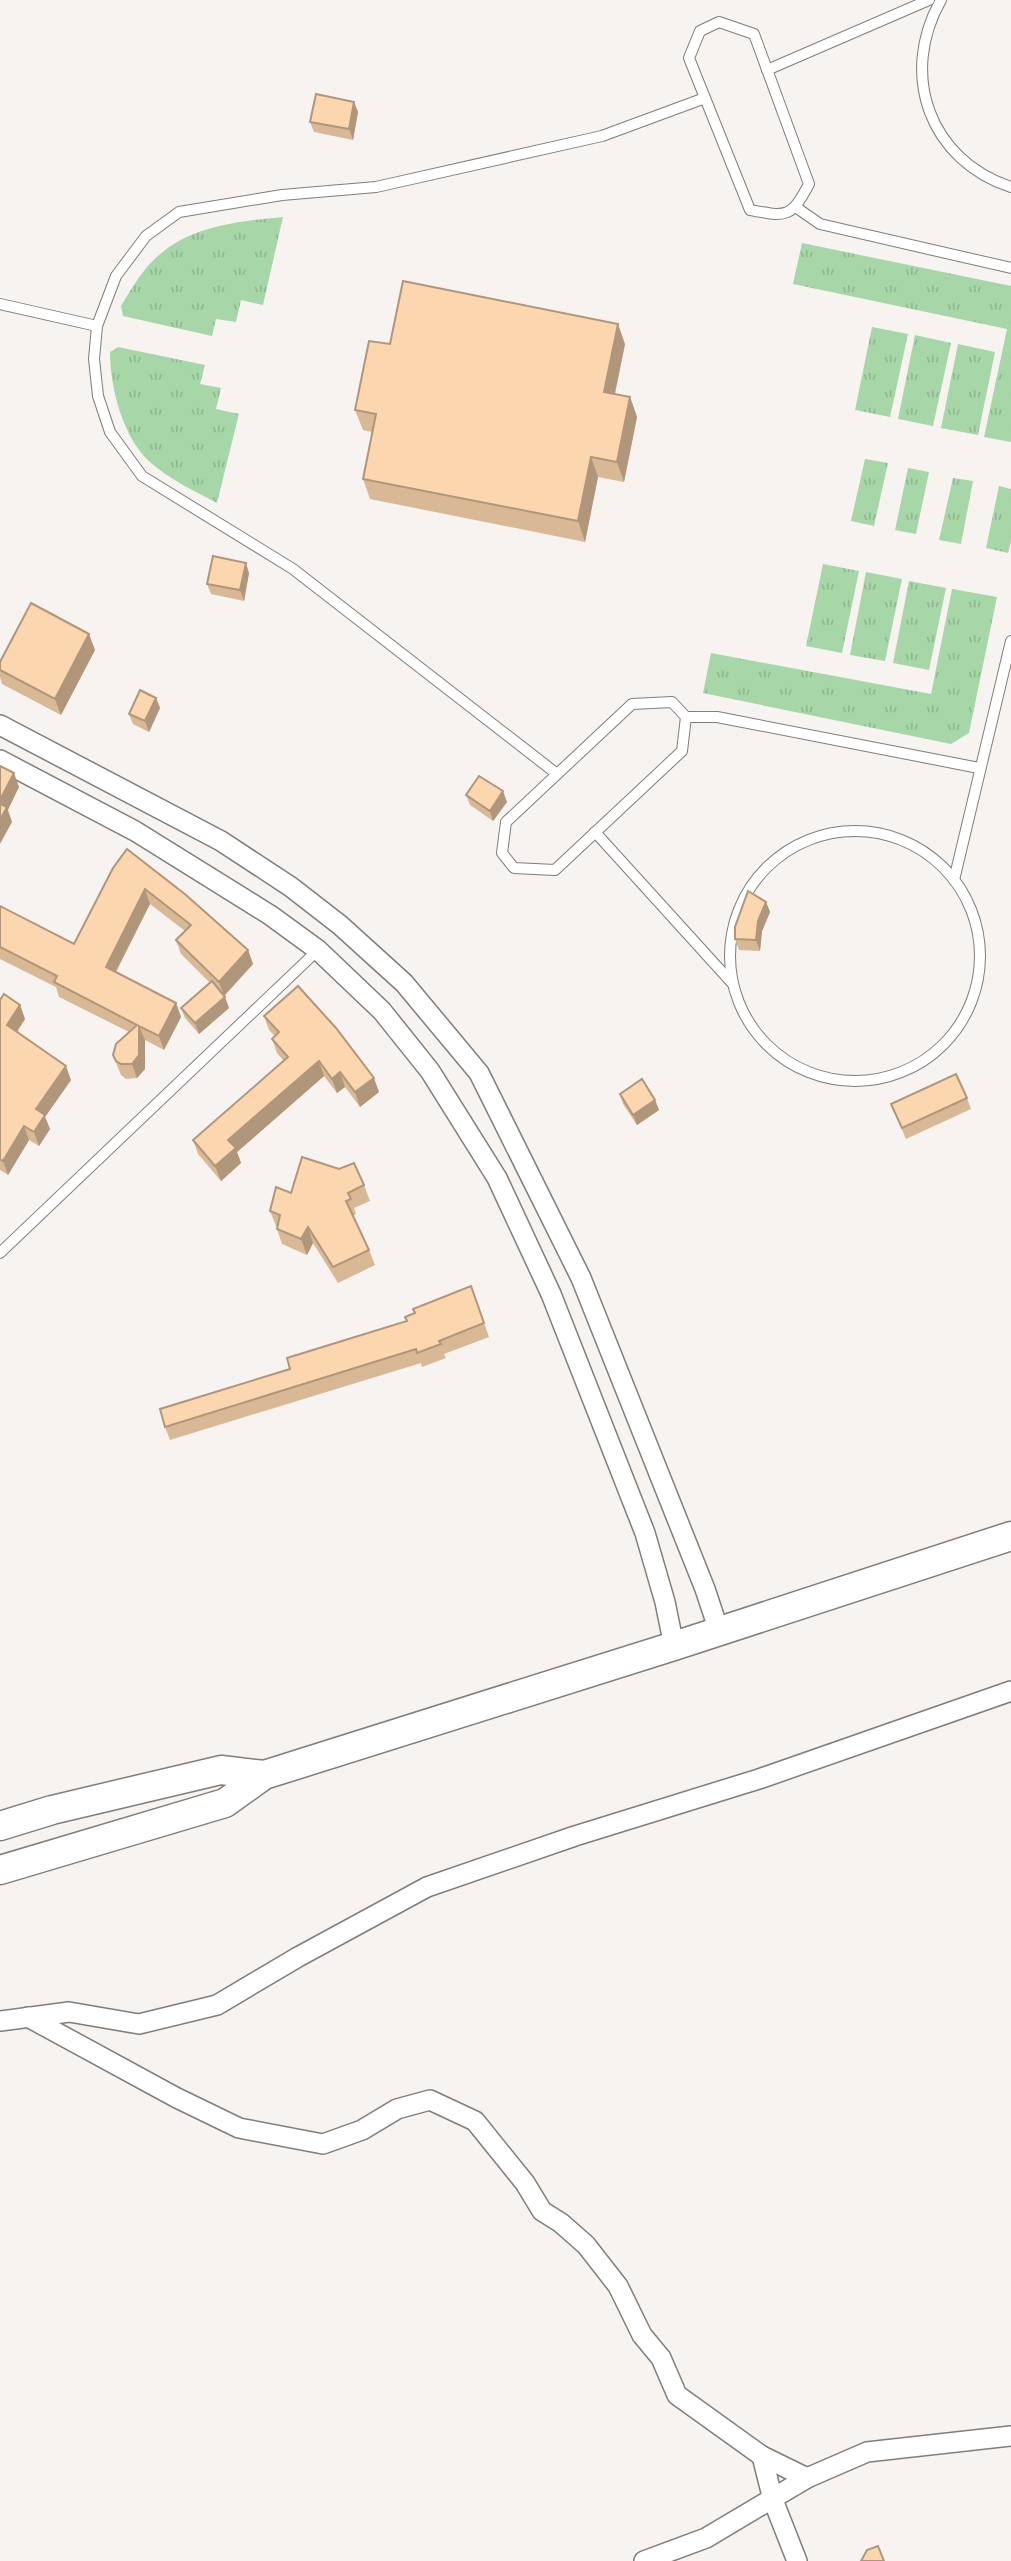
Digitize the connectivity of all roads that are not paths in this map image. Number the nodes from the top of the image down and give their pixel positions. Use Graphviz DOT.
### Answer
graph roads {
  1 [pos="929,0"];
  2 [pos="941,0"];
  3 [pos="767,70"];
  4 [pos="705,99"];
  5 [pos="1011,187"];
  6 [pos="797,208"];
  7 [pos="1011,268"];
  8 [pos="0,304"];
  9 [pos="97,326"];
  10 [pos="1011,641"];
  11 [pos="686,717"];
  12 [pos="0,725"];
  13 [pos="0,760"];
  14 [pos="979,768"];
  15 [pos="557,774"];
  16 [pos="595,832"];
  17 [pos="954,880"];
  18 [pos="318,950"];
  19 [pos="733,984"];
  20 [pos="0,1253"];
  21 [pos="1011,1536"];
  22 [pos="719,1632"];
  23 [pos="674,1646"];
  24 [pos="1011,1692"];
  25 [pos="264,1774"];
  26 [pos="0,1826"];
  27 [pos="0,1870"];
  28 [pos="28,2017"];
  29 [pos="0,2021"];
  30 [pos="1011,2437"];
  31 [pos="762,2456"];
  32 [pos="807,2478"];
  33 [pos="773,2500"];
  34 [pos="644,2561"];
  35 [pos="797,2561"];
  1 -- 3 [label="lane"];
  2 -- 5 [label="lane"];
  3 -- 4 [label="lane"];
  3 -- 6 [label="lane"];
  4 -- 6 [label="lane"];
  4 -- 9 [label="lane"];
  6 -- 7 [label="lane"];
  8 -- 9 [label="lane"];
  9 -- 15 [label="lane"];
  10 -- 14 [label="lane"];
  11 -- 14 [label="lane"];
  11 -- 15 [label="lane"];
  11 -- 16 [label="lane"];
  12 -- 22 [label="street"];
  13 -- 18 [label="street"];
  14 -- 17 [label="lane"];
  15 -- 16 [label="lane"];
  16 -- 19 [label="lane"];
  17 -- 19 [label="lane"];
  17 -- 19 [label="lane"];
  18 -- 20 [label="lane"];
  18 -- 23 [label="street"];
  21 -- 22 [label="main road"];
  22 -- 23 [label="main road"];
  23 -- 25 [label="main road"];
  24 -- 28 [label="street"];
  25 -- 26 [label="main road"];
  25 -- 27 [label="main road"];
  28 -- 29 [label="street"];
  28 -- 31 [label="street"];
  30 -- 32 [label="street"];
  31 -- 32 [label="street"];
  31 -- 33 [label="street"];
  32 -- 33 [label="street"];
  33 -- 34 [label="street"];
  33 -- 35 [label="street"];
}
